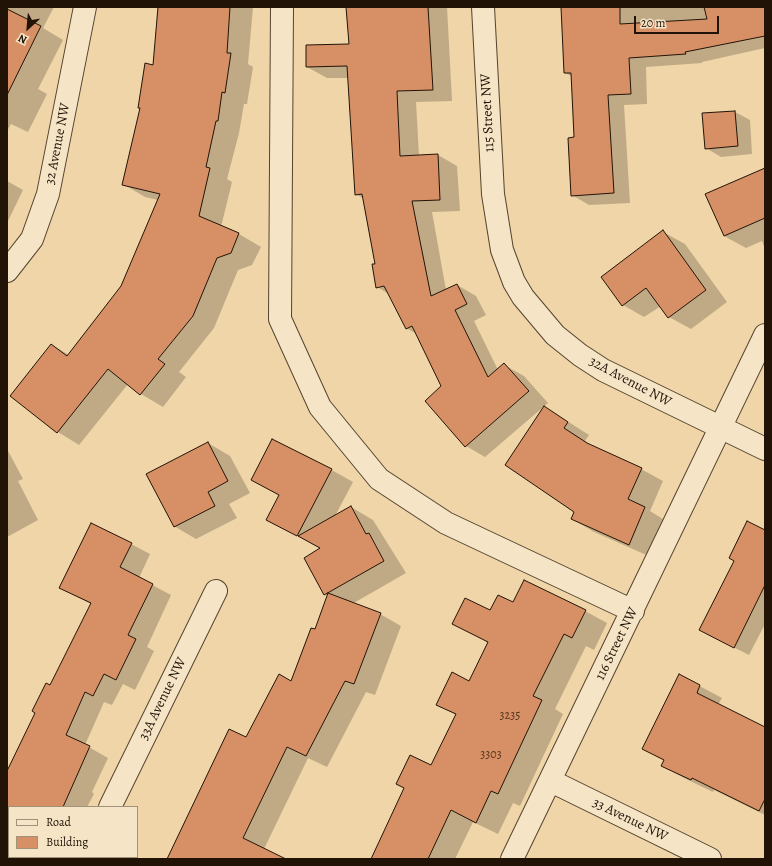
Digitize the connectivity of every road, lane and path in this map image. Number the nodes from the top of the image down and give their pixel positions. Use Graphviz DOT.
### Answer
graph roads {
  1 [pos="85,7"];
  2 [pos="282,7"];
  3 [pos="483,7"];
  4 [pos="497,219"];
  5 [pos="7,271"];
  6 [pos="765,335"];
  7 [pos="720,427"];
  8 [pos="765,449"];
  9 [pos="216,591"];
  10 [pos="633,611"];
  11 [pos="551,781"];
  12 [pos="110,806"];
  13 [pos="512,859"];
  14 [pos="710,859"];
  1 -- 5 [label="street, 32 Avenue NW"];
  2 -- 10 [label="street"];
  3 -- 4 [label="street, 115 Street NW"];
  4 -- 7 [label="street, 32A Avenue NW"];
  6 -- 7 [label="street"];
  7 -- 8 [label="street, 32A Avenue NW"];
  7 -- 10 [label="street, 116 Street NW"];
  9 -- 12 [label="street, 33A Avenue NW"];
  10 -- 11 [label="street, 116 Street NW"];
  11 -- 13 [label="street, 116 Street NW"];
  11 -- 14 [label="street, 33 Avenue NW"];
}
